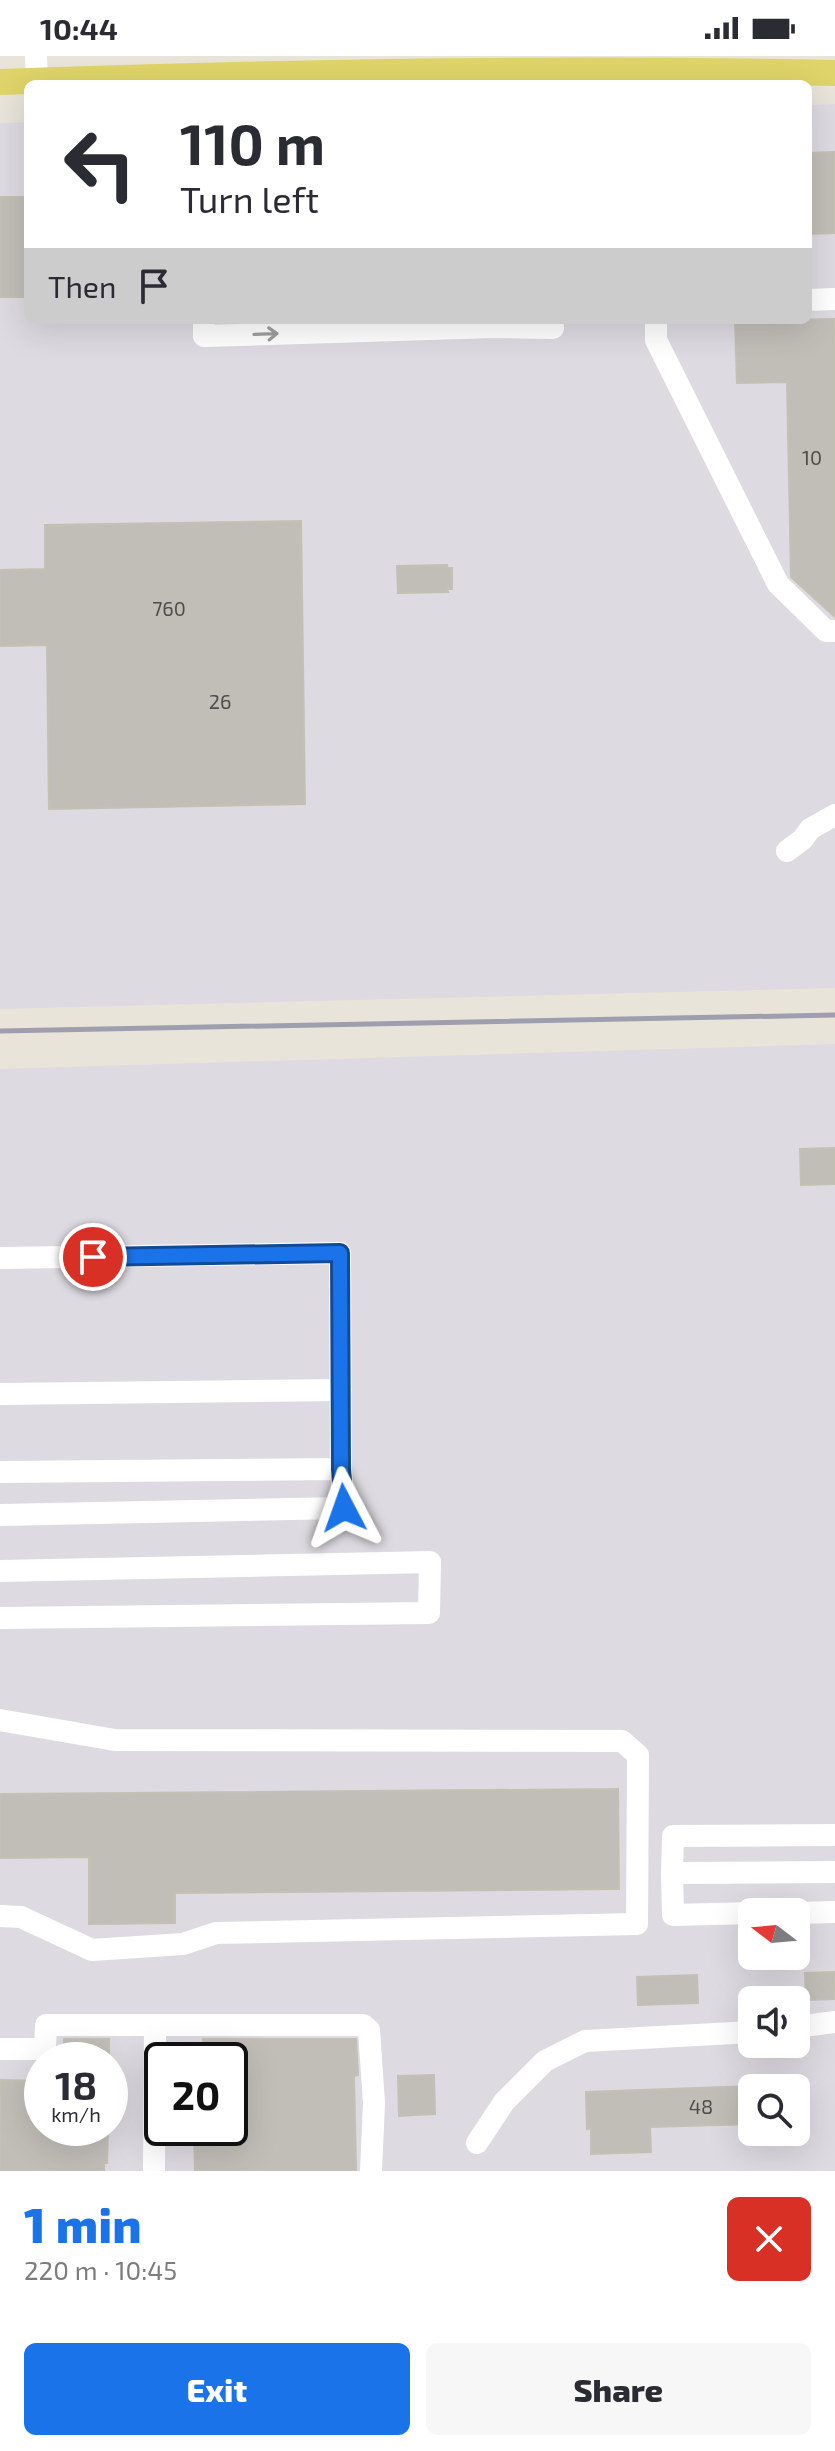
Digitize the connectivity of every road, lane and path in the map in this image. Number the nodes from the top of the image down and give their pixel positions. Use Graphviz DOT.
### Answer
graph roads {
  1 [pos="383,64"];
  2 [pos="414,64"];
  3 [pos="707,64"];
  4 [pos="768,64"];
  5 [pos="37,68"];
  6 [pos="835,73"];
  7 [pos="312,78"];
  8 [pos="486,78"];
  9 [pos="0,82"];
  10 [pos="835,299"];
  11 [pos="812,300"];
  12 [pos="204,324"];
  13 [pos="492,324"];
  14 [pos="552,324"];
  15 [pos="656,324"];
  16 [pos="835,631"];
  17 [pos="835,815"];
  18 [pos="835,827"];
  19 [pos="0,1258"];
  20 [pos="341,1390"];
  21 [pos="0,1394"];
  22 [pos="341,1469"];
  23 [pos="0,1472"];
  24 [pos="0,1515"];
  25 [pos="0,1571"];
  26 [pos="0,1618"];
  27 [pos="0,1720"];
  28 [pos="835,1835"];
  29 [pos="835,1872"];
  30 [pos="672,1873"];
  31 [pos="835,1912"];
  32 [pos="738,1913"];
  33 [pos="810,1913"];
  34 [pos="0,1916"];
  35 [pos="835,2022"];
  36 [pos="810,2025"];
  37 [pos="155,2026"];
  38 [pos="738,2033"];
  39 [pos="0,2049"];
  40 [pos="477,2143"];
  41 [pos="154,2171"];
  42 [pos="371,2171"];
  1 -- 2 [label="main road"];
  1 -- 7 [label="main road"];
  2 -- 8 [label="main road"];
  3 -- 4 [label="main road"];
  3 -- 8 [label="main road"];
  4 -- 6 [label="main road"];
  5 -- 7 [label="main road"];
  5 -- 9 [label="main road"];
  10 -- 11 [label="street"];
  12 -- 13 [label="street, one-way"];
  13 -- 14 [label="street"];
  15 -- 16 [label="street"];
  17 -- 18 [label="street"];
  19 -- 20 [label="street"];
  20 -- 21 [label="street"];
  20 -- 22 [label="street"];
  22 -- 23 [label="street"];
  22 -- 24 [label="street"];
  25 -- 26 [label="street"];
  27 -- 34 [label="street"];
  28 -- 30 [label="street"];
  29 -- 30 [label="street"];
  30 -- 32 [label="street"];
  31 -- 33 [label="street"];
  35 -- 36 [label="street"];
  37 -- 39 [label="street"];
  37 -- 41 [label="street"];
  37 -- 42 [label="street"];
  38 -- 40 [label="street"];
}
